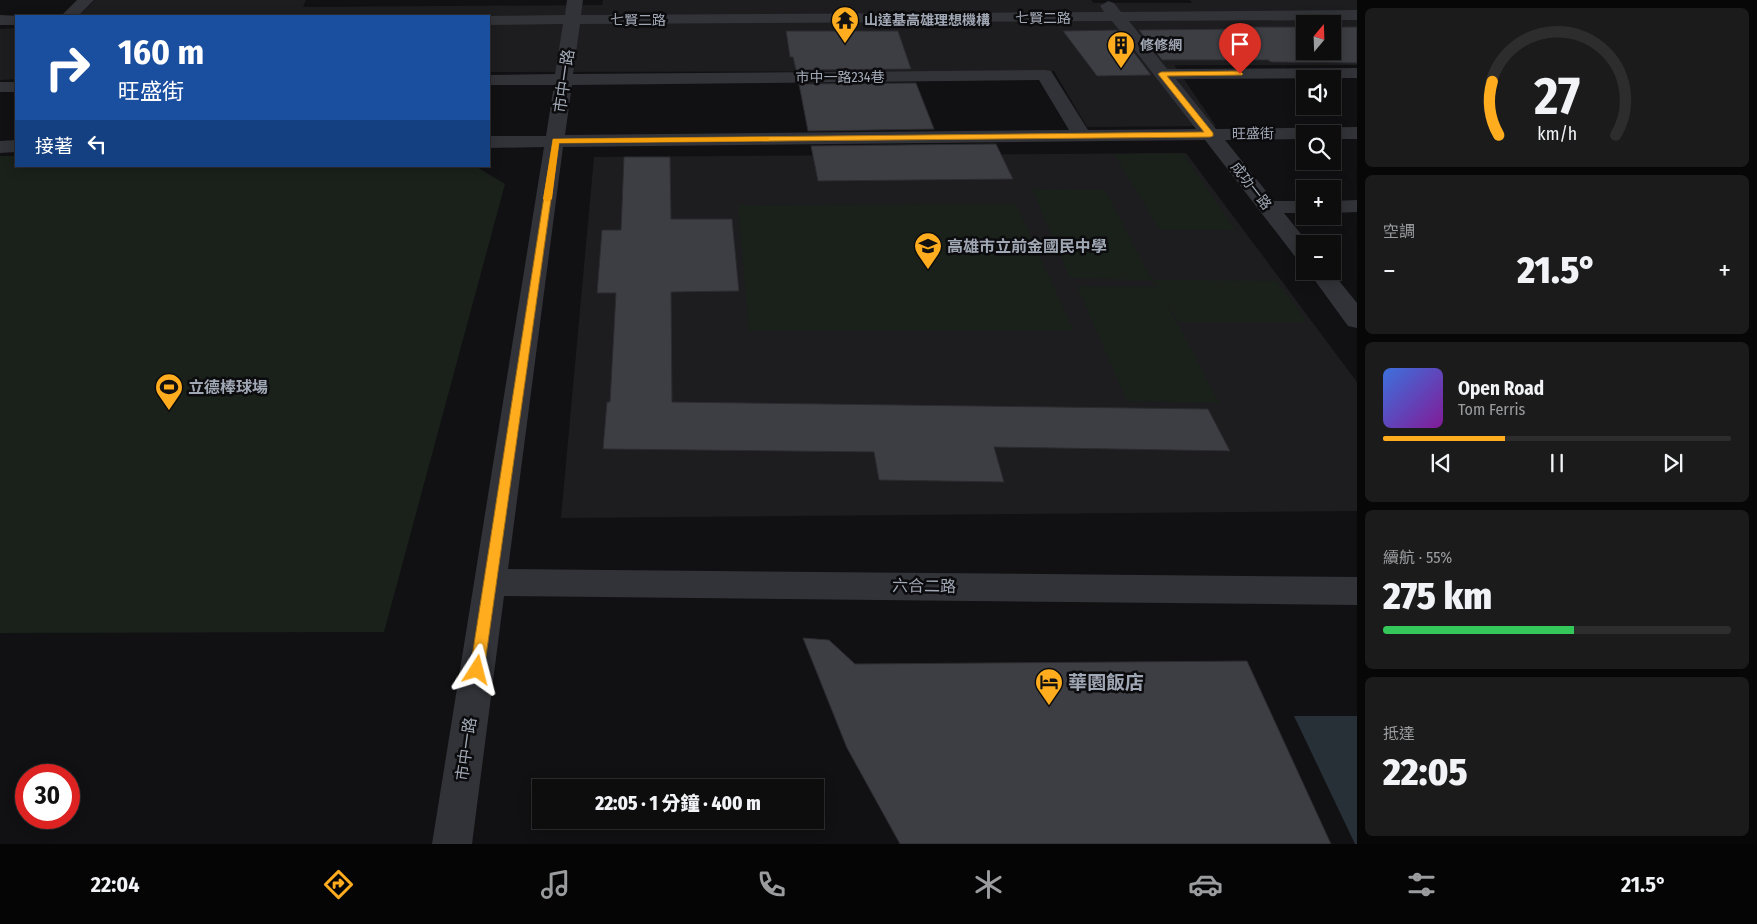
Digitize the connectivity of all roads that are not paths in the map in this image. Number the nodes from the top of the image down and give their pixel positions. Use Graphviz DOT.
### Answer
graph roads {
  1 [pos="86,0"];
  2 [pos="1103,0"];
  3 [pos="574,10"];
  4 [pos="70,15"];
  5 [pos="1357,15"];
  6 [pos="1117,17"];
  7 [pos="0,20"];
  8 [pos="15,20"];
  9 [pos="490,20"];
  10 [pos="1357,73"];
  11 [pos="1161,74"];
  12 [pos="565,78"];
  13 [pos="490,80"];
  14 [pos="0,87"];
  15 [pos="15,87"];
  16 [pos="1357,133"];
  17 [pos="1210,134"];
  18 [pos="1082,136"];
  19 [pos="556,141"];
  20 [pos="490,142"];
  21 [pos="0,146"];
  22 [pos="15,146"];
  23 [pos="1357,206"];
  24 [pos="1268,207"];
  25 [pos="1296,207"];
  26 [pos="1341,207"];
  27 [pos="1296,243"];
  28 [pos="1330,280"];
  29 [pos="1347,295"];
  30 [pos="1357,320"];
  31 [pos="491,582"];
  32 [pos="1357,591"];
  33 [pos="452,844"];
  1 -- 4 [label="street"];
  2 -- 6 [label="street, 成功一路"];
  3 -- 6 [label="street, 七賢二路"];
  3 -- 9 [label="street, 七賢二路"];
  3 -- 12 [label="street, 市中一路"];
  5 -- 6 [label="street, 七賢二路"];
  6 -- 11 [label="street, 成功一路"];
  7 -- 8 [label="street"];
  10 -- 11 [label="street"];
  11 -- 17 [label="street, 成功一路"];
  12 -- 13 [label="street"];
  12 -- 18 [label="street, 市中一路234巷"];
  12 -- 19 [label="street, 市中一路"];
  14 -- 15 [label="street"];
  16 -- 17 [label="street, 旺盛街"];
  17 -- 18 [label="street, 旺盛街"];
  17 -- 24 [label="street, 成功一路"];
  18 -- 19 [label="street, 旺盛街"];
  19 -- 20 [label="street, 旺盛街"];
  19 -- 31 [label="street, 市中一路"];
  21 -- 22 [label="street"];
  23 -- 26 [label="street"];
  24 -- 25 [label="street"];
  24 -- 27 [label="street, 成功一路"];
  28 -- 29 [label="street"];
  29 -- 30 [label="street"];
  31 -- 32 [label="street, 六合二路"];
  31 -- 33 [label="street, 市中一路"];
}
